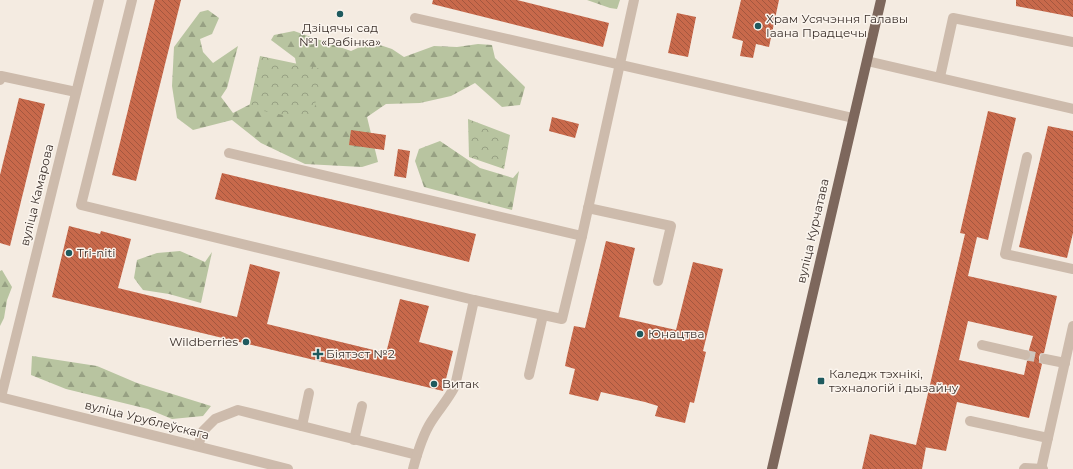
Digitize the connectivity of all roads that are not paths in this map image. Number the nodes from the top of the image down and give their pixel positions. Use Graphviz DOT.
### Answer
graph roads {
  1 [pos="99,0"];
  2 [pos="132,0"];
  3 [pos="634,0"];
  4 [pos="881,0"];
  5 [pos="415,18"];
  6 [pos="1073,42"];
  7 [pos="867,61"];
  8 [pos="619,64"];
  9 [pos="0,77"];
  10 [pos="940,77"];
  11 [pos="76,92"];
  12 [pos="1073,109"];
  13 [pos="853,118"];
  14 [pos="229,153"];
  15 [pos="1027,156"];
  16 [pos="588,208"];
  17 [pos="582,236"];
  18 [pos="1073,269"];
  19 [pos="658,281"];
  20 [pos="474,300"];
  21 [pos="543,314"];
  22 [pos="1073,326"];
  23 [pos="982,345"];
  24 [pos="1025,355"];
  25 [pos="1045,359"];
  26 [pos="1065,364"];
  27 [pos="529,375"];
  28 [pos="309,393"];
  29 [pos="0,397"];
  30 [pos="362,406"];
  31 [pos="970,421"];
  32 [pos="302,426"];
  33 [pos="1048,438"];
  34 [pos="354,440"];
  35 [pos="198,446"];
  36 [pos="417,455"];
  37 [pos="288,469"];
  38 [pos="413,469"];
  39 [pos="772,469"];
  40 [pos="1024,469"];
  41 [pos="1042,469"];
  1 -- 11 [label="street, вуліца Камарова"];
  2 -- 20 [label="street"];
  3 -- 8 [label="street"];
  4 -- 7 [label="main road, вуліца Курчатава"];
  5 -- 8 [label="street"];
  6 -- 10 [label="street"];
  7 -- 10 [label="street"];
  7 -- 13 [label="main road, вуліца Курчатава"];
  8 -- 13 [label="street"];
  8 -- 16 [label="street"];
  9 -- 11 [label="street"];
  10 -- 12 [label="street"];
  11 -- 29 [label="street, вуліца Камарова"];
  13 -- 39 [label="main road, вуліца Курчатава"];
  14 -- 17 [label="street"];
  15 -- 18 [label="street"];
  16 -- 17 [label="street"];
  16 -- 19 [label="street"];
  17 -- 21 [label="street"];
  20 -- 21 [label="street"];
  20 -- 36 [label="street"];
  21 -- 27 [label="street"];
  22 -- 26 [label="street"];
  23 -- 24 [label="street"];
  25 -- 26 [label="street"];
  26 -- 33 [label="street"];
  28 -- 32 [label="street"];
  29 -- 35 [label="street, вуліца Урублеўскага"];
  30 -- 34 [label="street"];
  31 -- 33 [label="street"];
  32 -- 34 [label="street"];
  32 -- 35 [label="street"];
  33 -- 41 [label="street"];
  34 -- 36 [label="street"];
  35 -- 37 [label="street, вуліца Урублеўскага"];
  36 -- 38 [label="street"];
  40 -- 41 [label="street"];
}
